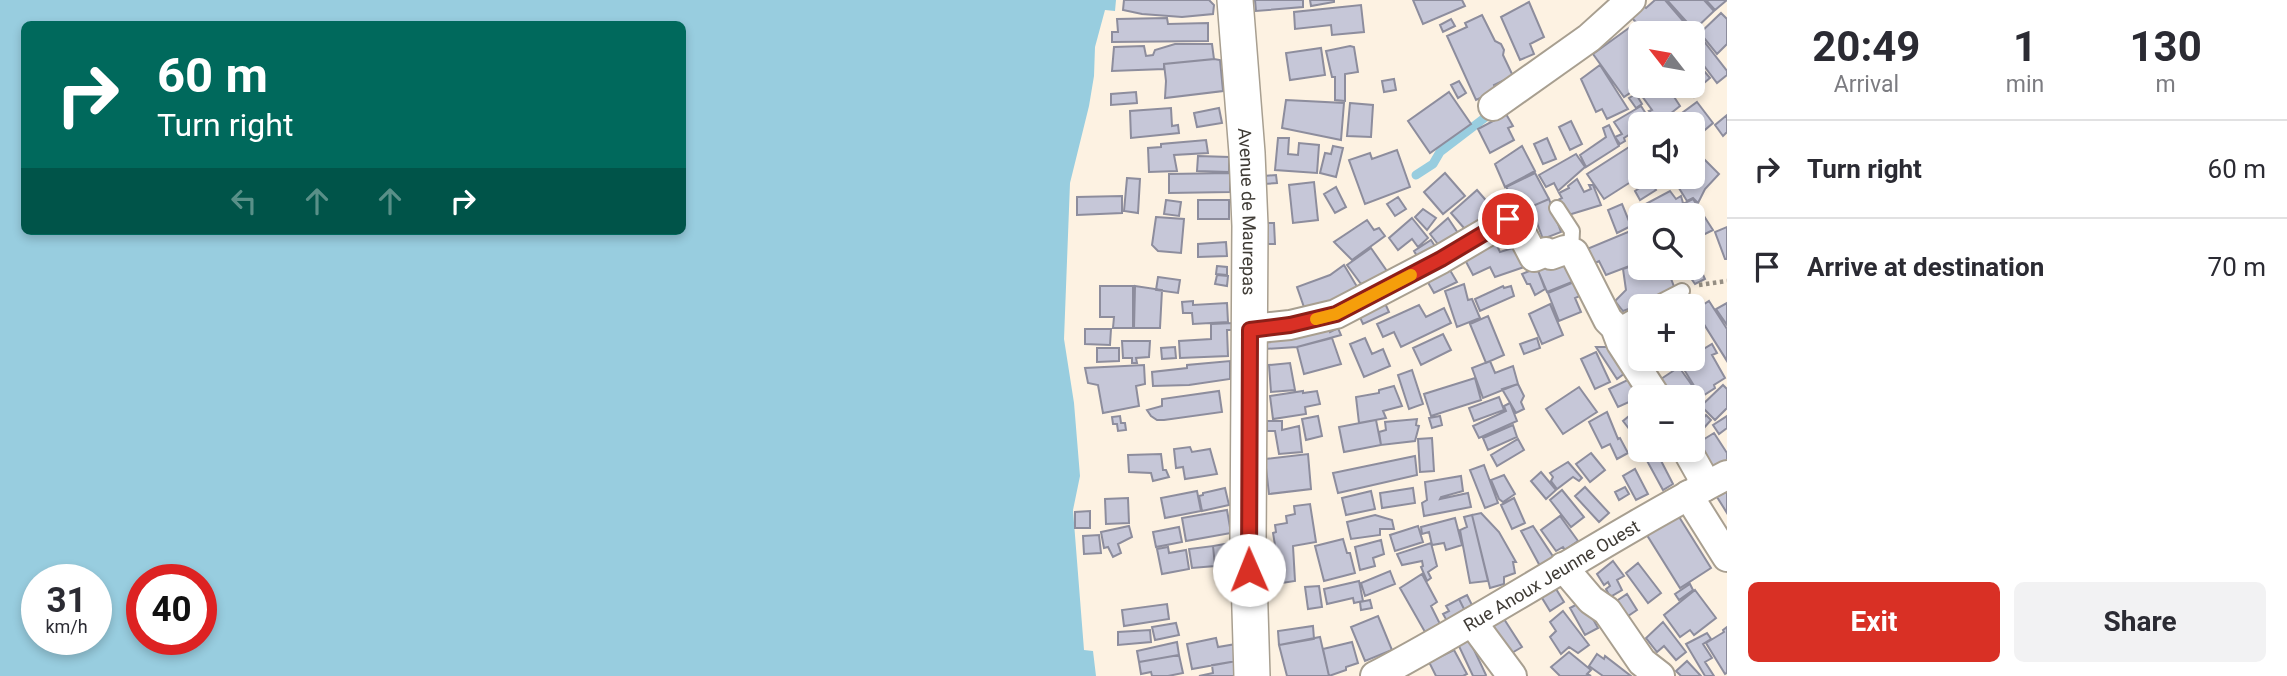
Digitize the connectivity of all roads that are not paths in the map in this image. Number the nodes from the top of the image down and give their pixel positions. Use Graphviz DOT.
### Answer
graph roads {
  1 [pos="1235,0"];
  2 [pos="1631,0"];
  3 [pos="1493,106"];
  4 [pos="1557,208"];
  5 [pos="1571,251"];
  6 [pos="1682,291"];
  7 [pos="1676,294"];
  8 [pos="1628,320"];
  9 [pos="1615,327"];
  10 [pos="1250,330"];
  11 [pos="1649,385"];
  12 [pos="1694,462"];
  13 [pos="1706,485"];
  14 [pos="1727,557"];
  15 [pos="1563,567"];
  16 [pos="1472,622"];
  17 [pos="1252,676"];
  18 [pos="1375,676"];
  19 [pos="1512,676"];
  20 [pos="1660,676"];
  1 -- 10 [label="street, Avenue de Maurepas"];
  2 -- 3 [label="street"];
  4 -- 5 [label="lane"];
  5 -- 9 [label="street"];
  5 -- 10 [label="street"];
  6 -- 7 [label="lane"];
  8 -- 9 [label="lane"];
  9 -- 11 [label="street"];
  10 -- 17 [label="street, Avenue de Maurepas"];
  12 -- 13 [label="street"];
  13 -- 14 [label="street"];
  13 -- 15 [label="street, Rue Anoux Jeunne Ouest"];
  15 -- 16 [label="street, Rue Anoux Jeunne Ouest"];
  15 -- 20 [label="street"];
  16 -- 18 [label="street, Rue Anoux Jeunne Ouest"];
  16 -- 19 [label="street"];
}
